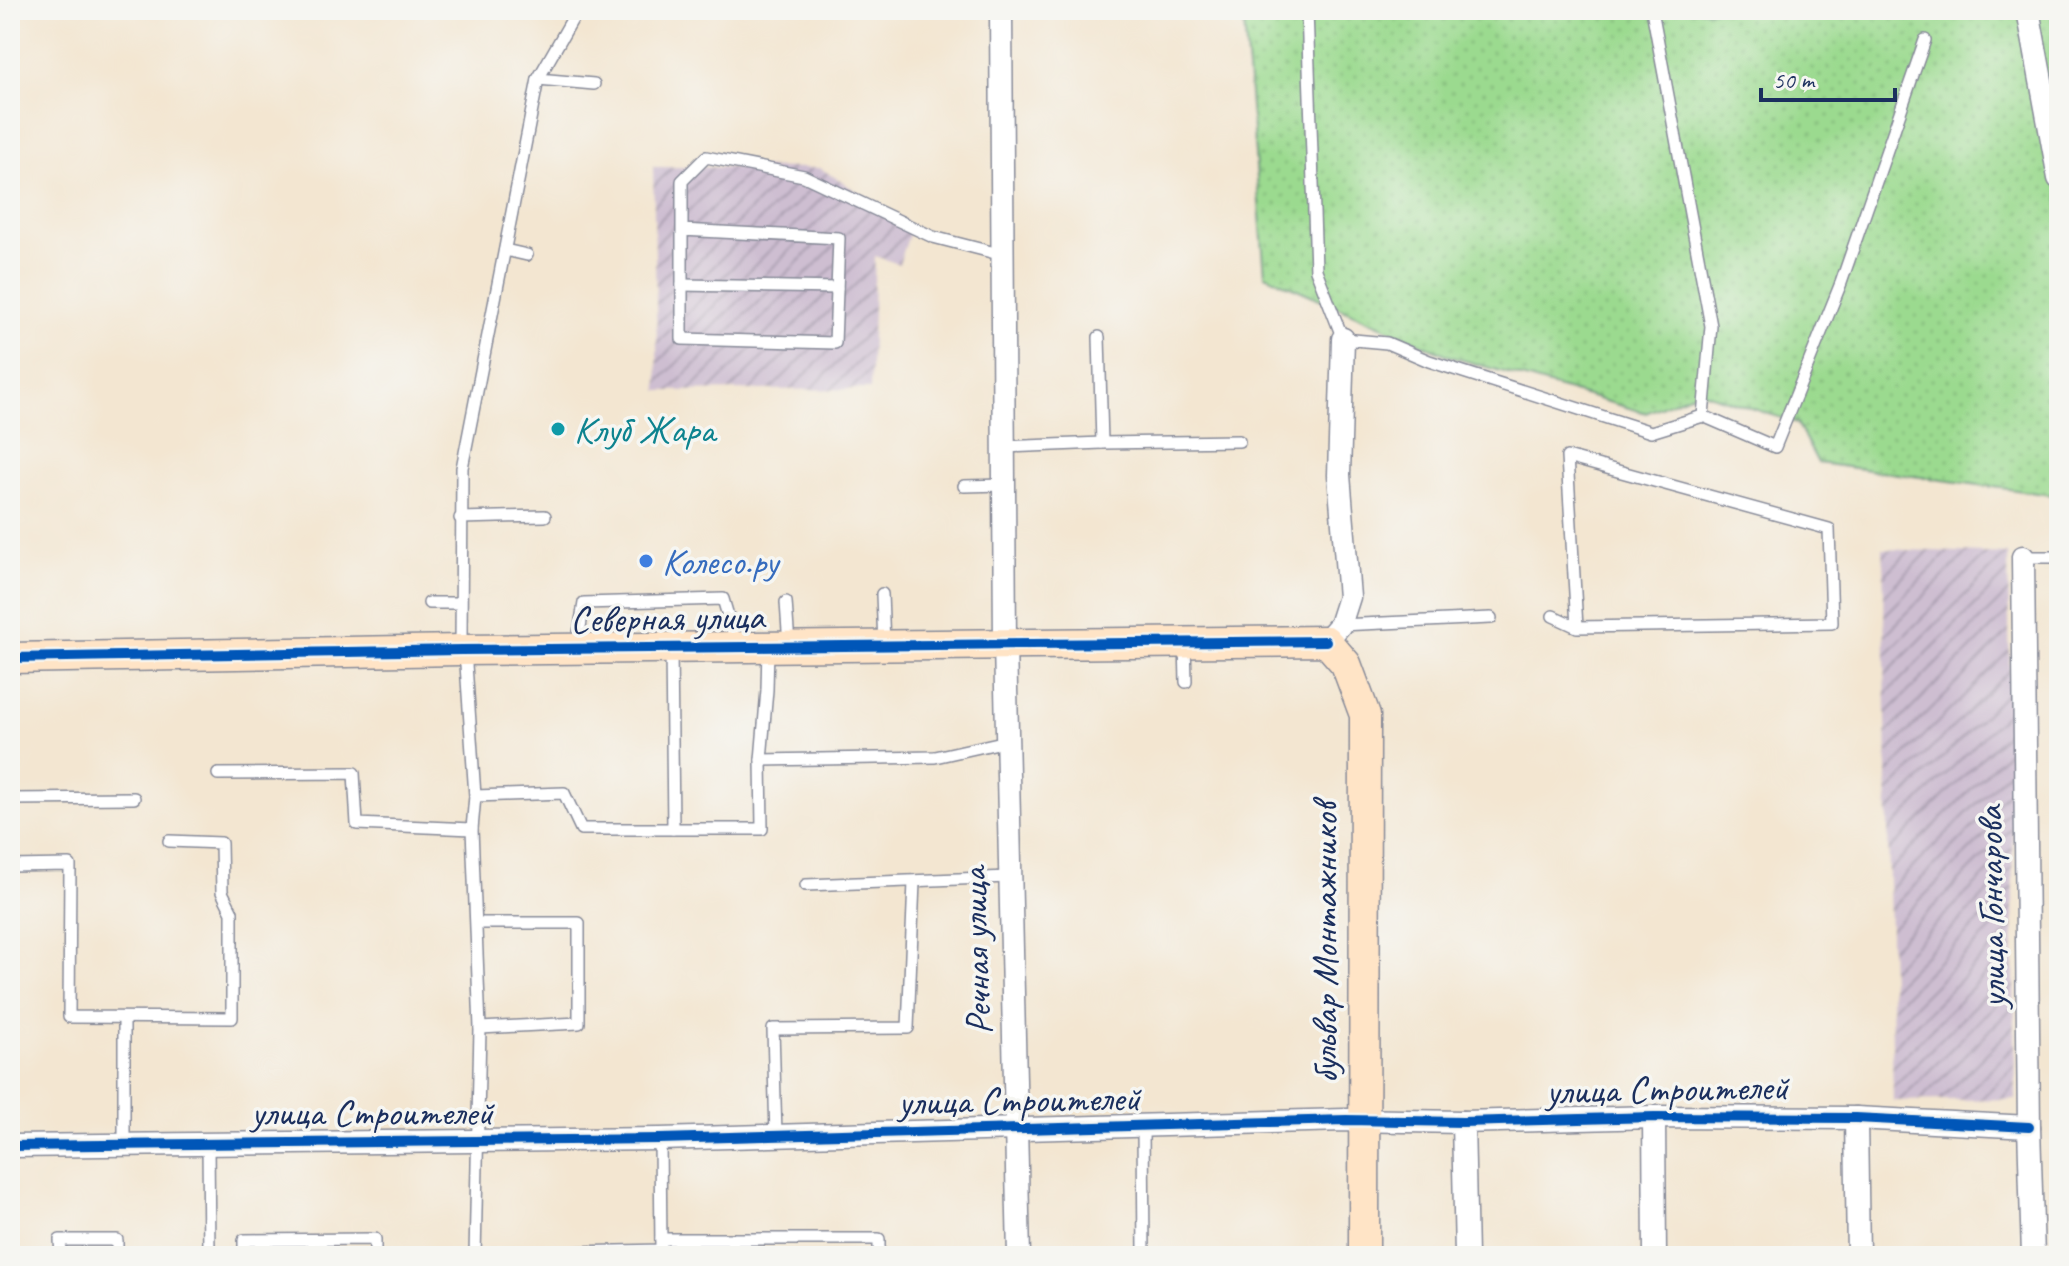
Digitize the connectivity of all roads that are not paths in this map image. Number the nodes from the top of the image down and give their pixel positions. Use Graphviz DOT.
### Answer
graph roads {
  1 [pos="575,10"];
  2 [pos="1001,10"];
  3 [pos="1307,10"];
  4 [pos="1652,10"];
  5 [pos="2028,10"];
  6 [pos="1925,40"];
  7 [pos="538,79"];
  8 [pos="594,84"];
  9 [pos="2059,178"];
  10 [pos="682,230"];
  11 [pos="505,250"];
  12 [pos="527,255"];
  13 [pos="1003,255"];
  14 [pos="682,285"];
  15 [pos="837,288"];
  16 [pos="1099,337"];
  17 [pos="1343,339"];
  18 [pos="1703,416"];
  19 [pos="1239,441"];
  20 [pos="1102,443"];
  21 [pos="1004,447"];
  22 [pos="1004,485"];
  23 [pos="964,486"];
  24 [pos="545,516"];
  25 [pos="460,518"];
  26 [pos="2023,557"];
  27 [pos="2059,557"];
  28 [pos="882,594"];
  29 [pos="786,602"];
  30 [pos="429,603"];
  31 [pos="460,603"];
  32 [pos="1553,616"];
  33 [pos="1491,618"];
  34 [pos="1577,627"];
  35 [pos="1333,633"];
  36 [pos="1185,642"];
  37 [pos="1005,644"];
  38 [pos="884,645"];
  39 [pos="765,647"];
  40 [pos="577,649"];
  41 [pos="671,649"];
  42 [pos="463,650"];
  43 [pos="10,658"];
  44 [pos="1186,682"];
  45 [pos="1007,741"];
  46 [pos="761,760"];
  47 [pos="218,774"];
  48 [pos="475,796"];
  49 [pos="134,798"];
  50 [pos="10,799"];
  51 [pos="472,829"];
  52 [pos="673,829"];
  53 [pos="169,841"];
  54 [pos="10,866"];
  55 [pos="1009,877"];
  56 [pos="914,882"];
  57 [pos="806,885"];
  58 [pos="477,923"];
  59 [pos="124,1018"];
  60 [pos="480,1028"];
  61 [pos="1654,1117"];
  62 [pos="1856,1118"];
  63 [pos="1364,1120"];
  64 [pos="1463,1122"];
  65 [pos="1143,1127"];
  66 [pos="2029,1127"];
  67 [pos="1018,1129"];
  68 [pos="776,1136"];
  69 [pos="660,1139"];
  70 [pos="479,1142"];
  71 [pos="208,1143"];
  72 [pos="124,1144"];
  73 [pos="10,1146"];
  74 [pos="661,1239"];
  75 [pos="61,1256"];
  76 [pos="117,1256"];
  77 [pos="209,1256"];
  78 [pos="244,1256"];
  79 [pos="375,1256"];
  80 [pos="475,1256"];
  81 [pos="574,1256"];
  82 [pos="879,1256"];
  83 [pos="1019,1256"];
  84 [pos="1144,1256"];
  85 [pos="1364,1256"];
  86 [pos="1466,1256"];
  87 [pos="1655,1256"];
  88 [pos="1858,1256"];
  89 [pos="2033,1256"];
  1 -- 7 [label="lane"];
  2 -- 13 [label="street, Речная улица"];
  3 -- 17 [label="lane"];
  4 -- 18 [label="lane"];
  5 -- 9 [label="street"];
  6 -- 18 [label="lane"];
  7 -- 8 [label="lane"];
  7 -- 11 [label="lane"];
  10 -- 13 [label="lane"];
  10 -- 14 [label="lane"];
  10 -- 15 [label="lane"];
  11 -- 12 [label="lane"];
  11 -- 25 [label="lane"];
  13 -- 21 [label="street, Речная улица"];
  14 -- 15 [label="lane"];
  14 -- 15 [label="lane"];
  16 -- 20 [label="lane"];
  17 -- 18 [label="lane"];
  17 -- 35 [label="street"];
  19 -- 20 [label="lane"];
  20 -- 21 [label="lane"];
  21 -- 22 [label="street, Речная улица"];
  22 -- 23 [label="lane"];
  22 -- 37 [label="street, Речная улица"];
  24 -- 25 [label="lane"];
  25 -- 31 [label="lane"];
  26 -- 27 [label="lane"];
  26 -- 66 [label="street, улица Гончарова"];
  28 -- 38 [label="lane"];
  29 -- 39 [label="lane"];
  30 -- 31 [label="lane"];
  31 -- 42 [label="lane"];
  32 -- 34 [label="lane"];
  33 -- 35 [label="lane"];
  34 -- 34 [label="lane"];
  35 -- 36 [label="street, Северная улица"];
  35 -- 63 [label="street, бульвар Монтажников"];
  36 -- 37 [label="street, Северная улица"];
  36 -- 44 [label="lane"];
  37 -- 38 [label="street, Северная улица"];
  37 -- 45 [label="street, Речная улица"];
  38 -- 39 [label="street, Северная улица"];
  39 -- 40 [label="lane"];
  39 -- 41 [label="street, Северная улица"];
  39 -- 46 [label="lane"];
  40 -- 41 [label="street, Северная улица"];
  40 -- 42 [label="street, Северная улица"];
  41 -- 52 [label="lane"];
  42 -- 43 [label="street, Северная улица"];
  42 -- 48 [label="lane"];
  45 -- 46 [label="lane"];
  45 -- 55 [label="street, Речная улица"];
  46 -- 52 [label="lane"];
  47 -- 51 [label="lane"];
  48 -- 51 [label="lane"];
  48 -- 52 [label="lane"];
  49 -- 50 [label="lane"];
  51 -- 58 [label="lane"];
  53 -- 59 [label="lane"];
  54 -- 59 [label="lane"];
  55 -- 56 [label="lane"];
  55 -- 67 [label="street, Речная улица"];
  56 -- 57 [label="lane"];
  56 -- 68 [label="lane"];
  58 -- 60 [label="lane"];
  58 -- 60 [label="lane"];
  59 -- 72 [label="lane"];
  60 -- 70 [label="lane"];
  61 -- 62 [label="street, улица Строителей"];
  61 -- 64 [label="street, улица Строителей"];
  61 -- 87 [label="street"];
  62 -- 66 [label="street, улица Строителей"];
  62 -- 88 [label="street"];
  63 -- 64 [label="street, улица Строителей"];
  63 -- 65 [label="street, улица Строителей"];
  63 -- 85 [label="street, бульвар Монтажников"];
  64 -- 86 [label="street"];
  65 -- 67 [label="street, улица Строителей"];
  65 -- 84 [label="lane"];
  66 -- 89 [label="street, улица Гончарова"];
  67 -- 68 [label="street, улица Строителей"];
  67 -- 83 [label="street, Речная улица"];
  68 -- 69 [label="street, улица Строителей"];
  69 -- 70 [label="street, улица Строителей"];
  69 -- 74 [label="lane"];
  70 -- 71 [label="street, улица Строителей"];
  70 -- 80 [label="lane"];
  71 -- 72 [label="street, улица Строителей"];
  71 -- 77 [label="lane"];
  72 -- 73 [label="street, улица Строителей"];
  74 -- 81 [label="lane"];
  74 -- 82 [label="lane"];
  75 -- 76 [label="lane"];
  78 -- 79 [label="lane"];
}
